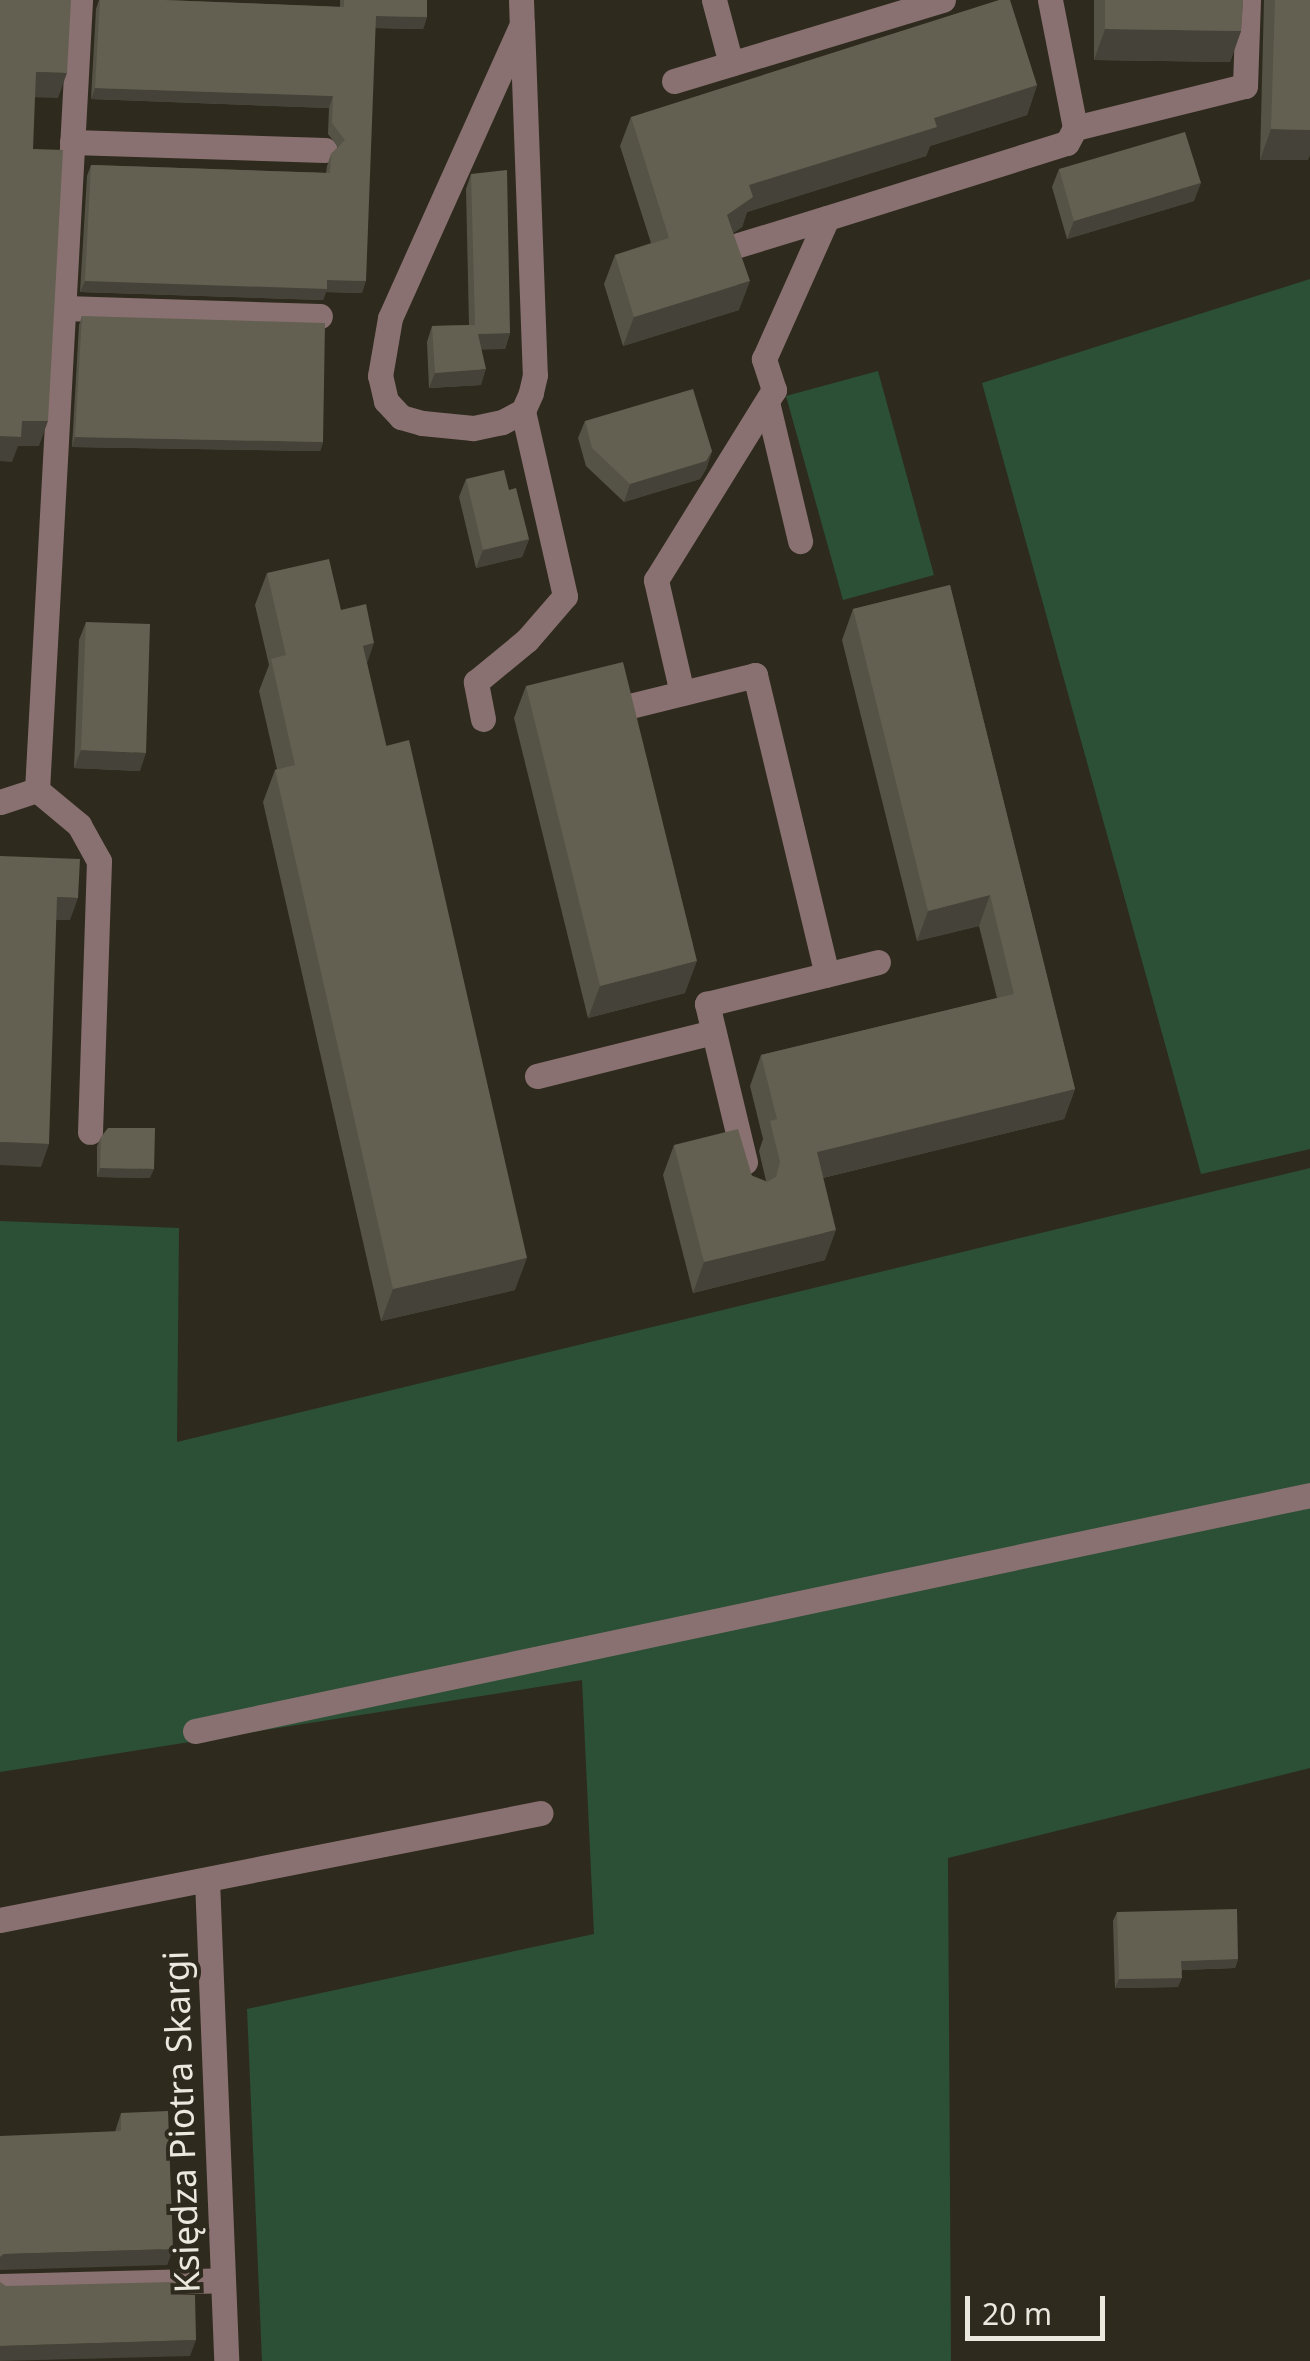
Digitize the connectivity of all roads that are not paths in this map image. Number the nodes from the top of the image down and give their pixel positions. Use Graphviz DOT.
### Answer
graph roads {
  1 [pos="80,0"];
  2 [pos="714,0"];
  3 [pos="942,0"];
  4 [pos="1050,0"];
  5 [pos="1248,0"];
  6 [pos="521,12"];
  7 [pos="731,64"];
  8 [pos="674,81"];
  9 [pos="1075,128"];
  10 [pos="72,142"];
  11 [pos="325,150"];
  12 [pos="827,218"];
  13 [pos="732,248"];
  14 [pos="64,308"];
  15 [pos="320,316"];
  16 [pos="766,402"];
  17 [pos="523,410"];
  18 [pos="800,541"];
  19 [pos="682,693"];
  20 [pos="626,707"];
  21 [pos="484,719"];
  22 [pos="38,790"];
  23 [pos="0,802"];
  24 [pos="878,962"];
  25 [pos="827,974"];
  26 [pos="713,1032"];
  27 [pos="537,1076"];
  28 [pos="90,1132"];
  29 [pos="753,1196"];
  30 [pos="1310,1495"];
  31 [pos="195,1731"];
  32 [pos="540,1814"];
  33 [pos="207,1880"];
  34 [pos="0,1920"];
  35 [pos="223,2280"];
  36 [pos="0,2286"];
  37 [pos="226,2361"];
  1 -- 10 [label="street"];
  2 -- 7 [label="street"];
  3 -- 7 [label="street"];
  4 -- 9 [label="street"];
  5 -- 9 [label="street"];
  6 -- 17 [label="street"];
  6 -- 17 [label="street"];
  7 -- 8 [label="street"];
  9 -- 12 [label="street"];
  10 -- 11 [label="street"];
  10 -- 14 [label="street"];
  12 -- 13 [label="street"];
  12 -- 16 [label="street"];
  14 -- 15 [label="street"];
  14 -- 22 [label="street"];
  16 -- 18 [label="street"];
  16 -- 19 [label="street"];
  17 -- 21 [label="street"];
  19 -- 20 [label="street"];
  19 -- 25 [label="street"];
  22 -- 23 [label="street"];
  22 -- 28 [label="street"];
  24 -- 25 [label="street"];
  25 -- 26 [label="street"];
  26 -- 27 [label="street"];
  26 -- 29 [label="street"];
  30 -- 31 [label="street"];
  32 -- 33 [label="street"];
  33 -- 34 [label="street"];
  33 -- 35 [label="street, Księdza Piotra Skargi"];
  35 -- 36 [label="street"];
  35 -- 37 [label="street, Księdza Piotra Skargi"];
}
